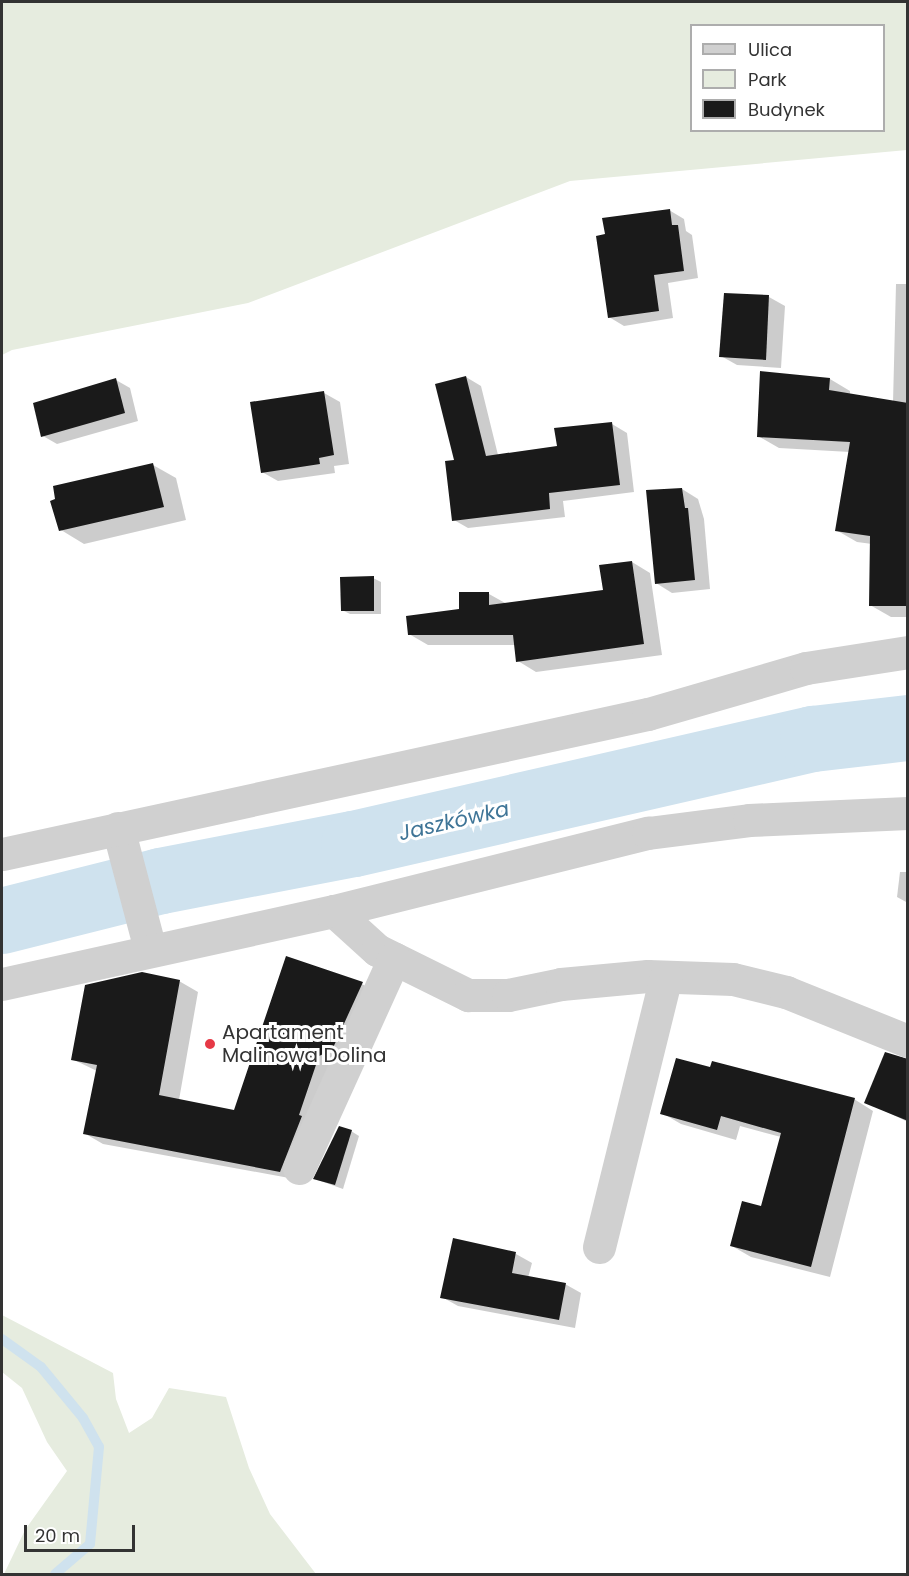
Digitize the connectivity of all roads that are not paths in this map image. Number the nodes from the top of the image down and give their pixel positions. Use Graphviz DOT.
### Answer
graph roads {
  1 [pos="908,651"];
  2 [pos="908,813"];
  3 [pos="122,841"];
  4 [pos="2,854"];
  5 [pos="334,911"];
  6 [pos="150,949"];
  7 [pos="394,958"];
  8 [pos="666,977"];
  9 [pos="2,984"];
  10 [pos="908,1041"];
  11 [pos="299,1168"];
  12 [pos="599,1247"];
  1 -- 3 [label="street"];
  2 -- 5 [label="street"];
  3 -- 4 [label="street"];
  3 -- 6 [label="street"];
  5 -- 6 [label="street"];
  5 -- 7 [label="street"];
  6 -- 9 [label="street"];
  7 -- 8 [label="street"];
  7 -- 11 [label="street"];
  8 -- 10 [label="street"];
  8 -- 12 [label="street"];
}
